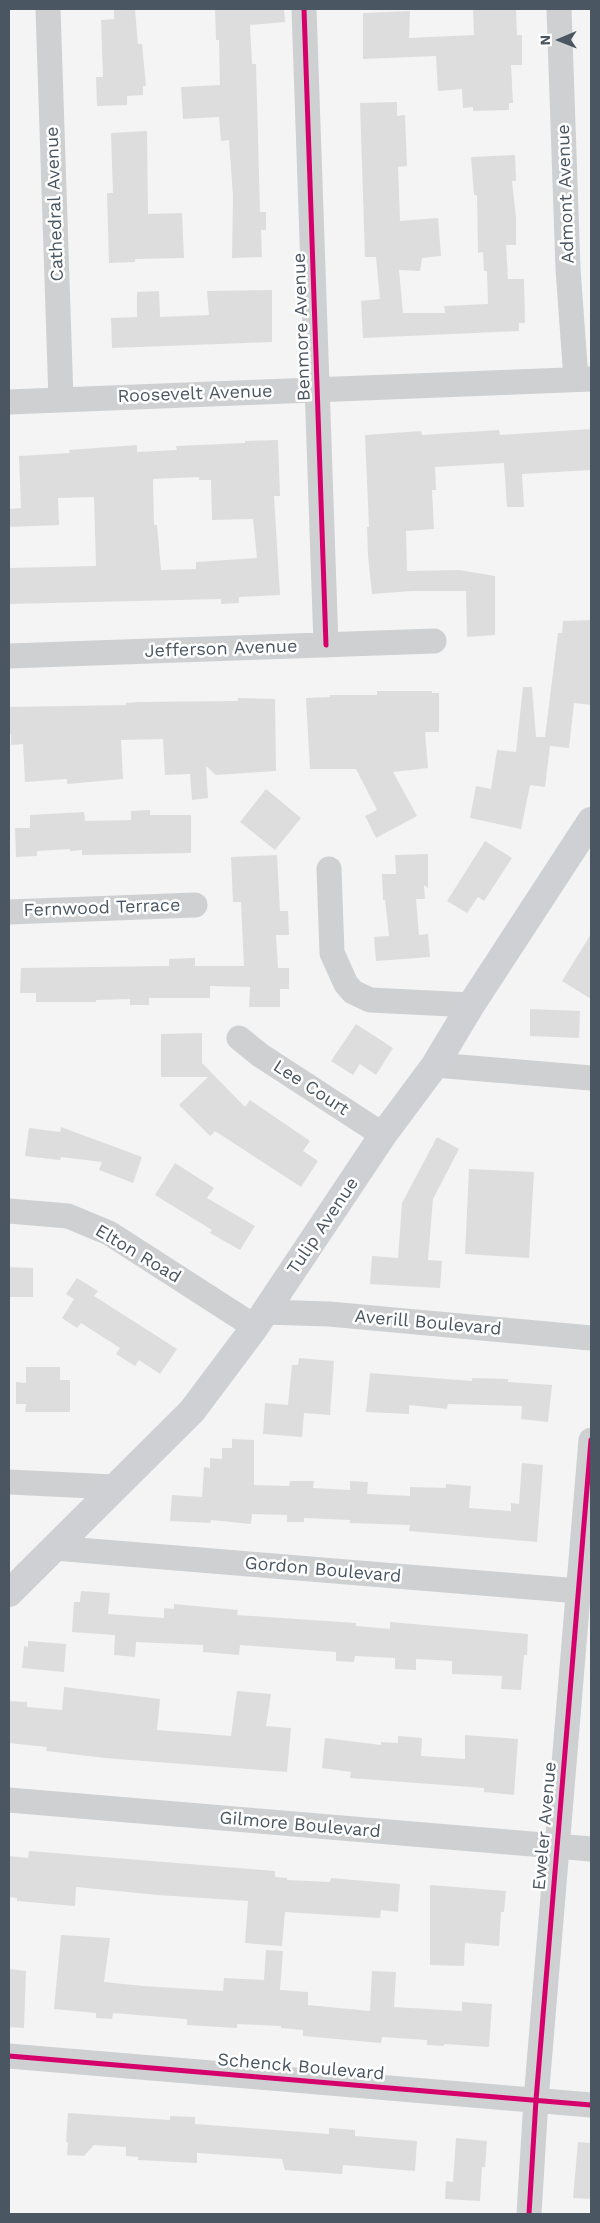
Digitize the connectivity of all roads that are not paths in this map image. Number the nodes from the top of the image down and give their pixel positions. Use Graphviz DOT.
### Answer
graph roads {
  1 [pos="48,9"];
  2 [pos="304,9"];
  3 [pos="559,9"];
  4 [pos="584,379"];
  5 [pos="318,390"];
  6 [pos="61,400"];
  7 [pos="9,402"];
  8 [pos="434,641"];
  9 [pos="326,645"];
  10 [pos="9,656"];
  11 [pos="591,821"];
  12 [pos="329,869"];
  13 [pos="195,905"];
  14 [pos="9,912"];
  15 [pos="471,1005"];
  16 [pos="240,1038"];
  17 [pos="435,1065"];
  18 [pos="591,1078"];
  19 [pos="384,1135"];
  20 [pos="9,1211"];
  21 [pos="260,1320"];
  22 [pos="591,1338"];
  23 [pos="591,1440"];
  24 [pos="9,1482"];
  25 [pos="114,1487"];
  26 [pos="54,1548"];
  27 [pos="585,1592"];
  28 [pos="9,1593"];
  29 [pos="9,1800"];
  30 [pos="558,1846"];
  31 [pos="591,1849"];
  32 [pos="9,2056"];
  33 [pos="536,2100"];
  34 [pos="591,2105"];
  35 [pos="529,2214"];
  1 -- 6 [label="street, Cathedral Avenue"];
  2 -- 5 [label="street, Benmore Avenue"];
  3 -- 4 [label="street, Admont Avenue"];
  4 -- 5 [label="street, Roosevelt Avenue"];
  5 -- 6 [label="street, Roosevelt Avenue"];
  5 -- 9 [label="street, Benmore Avenue"];
  6 -- 7 [label="street, Roosevelt Avenue"];
  8 -- 9 [label="street, Jefferson Avenue"];
  9 -- 10 [label="street, Jefferson Avenue"];
  11 -- 15 [label="main road, Tulip Avenue"];
  12 -- 15 [label="street"];
  13 -- 14 [label="street, Fernwood Terrace"];
  15 -- 17 [label="main road, Tulip Avenue"];
  16 -- 19 [label="street, Lee Court"];
  17 -- 18 [label="street"];
  17 -- 19 [label="main road, Tulip Avenue"];
  19 -- 21 [label="main road, Tulip Avenue"];
  20 -- 21 [label="street, Elton Road"];
  21 -- 22 [label="street, Averill Boulevard"];
  21 -- 25 [label="main road, Tulip Avenue"];
  23 -- 27 [label="street, Eweler Avenue"];
  24 -- 25 [label="street"];
  25 -- 26 [label="main road, Tulip Avenue"];
  26 -- 27 [label="street, Gordon Boulevard"];
  26 -- 28 [label="main road, Tulip Avenue"];
  27 -- 30 [label="street, Eweler Avenue"];
  29 -- 30 [label="street, Gilmore Boulevard"];
  30 -- 31 [label="street, Gilmore Boulevard"];
  30 -- 33 [label="street, Eweler Avenue"];
  32 -- 33 [label="street, Schenck Boulevard"];
  33 -- 34 [label="street, Schenck Boulevard"];
  33 -- 35 [label="street, Eweler Avenue"];
}
